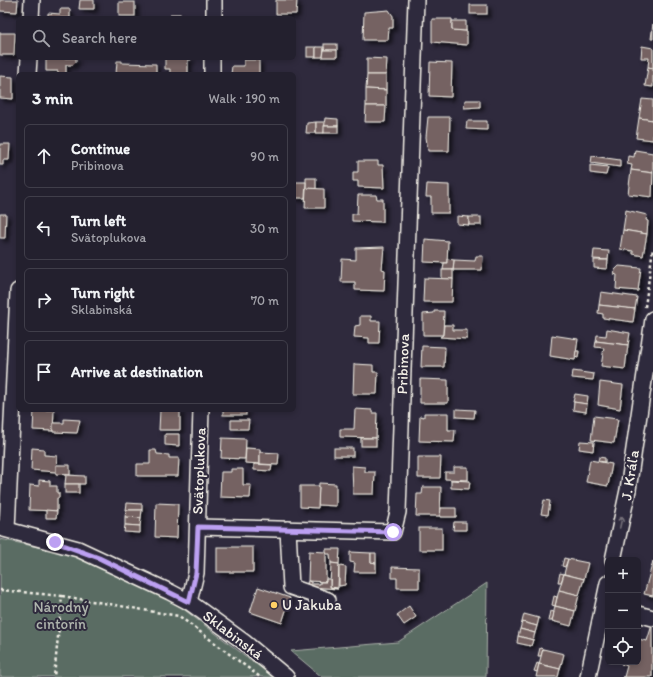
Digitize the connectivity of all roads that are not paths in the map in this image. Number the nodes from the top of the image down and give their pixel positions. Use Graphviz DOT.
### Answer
graph roads {
  1 [pos="32,0"];
  2 [pos="214,0"];
  3 [pos="416,0"];
  4 [pos="31,16"];
  5 [pos="214,16"];
  6 [pos="29,60"];
  7 [pos="212,60"];
  8 [pos="28,72"];
  9 [pos="212,72"];
  10 [pos="653,319"];
  11 [pos="16,323"];
  12 [pos="201,412"];
  13 [pos="198,527"];
  14 [pos="3,529"];
  15 [pos="288,529"];
  16 [pos="614,557"];
  17 [pos="328,600"];
  18 [pos="189,602"];
  19 [pos="605,609"];
  20 [pos="641,615"];
  21 [pos="653,618"];
  22 [pos="286,677"];
  23 [pos="588,677"];
  1 -- 4 [label="street"];
  2 -- 5 [label="street"];
  3 -- 15 [label="street, Pribinova"];
  6 -- 8 [label="street"];
  7 -- 9 [label="street"];
  16 -- 10 [label="street, J. Kráľa, one-way"];
  11 -- 14 [label="street"];
  12 -- 13 [label="street, Svätoplukova"];
  13 -- 15 [label="street, Pribinova"];
  13 -- 18 [label="street, Svätoplukova"];
  14 -- 18 [label="street, Sklabinská"];
  15 -- 17 [label="street"];
  18 -- 22 [label="street, Sklabinská"];
  19 -- 23 [label="street"];
  20 -- 21 [label="street"];
}
